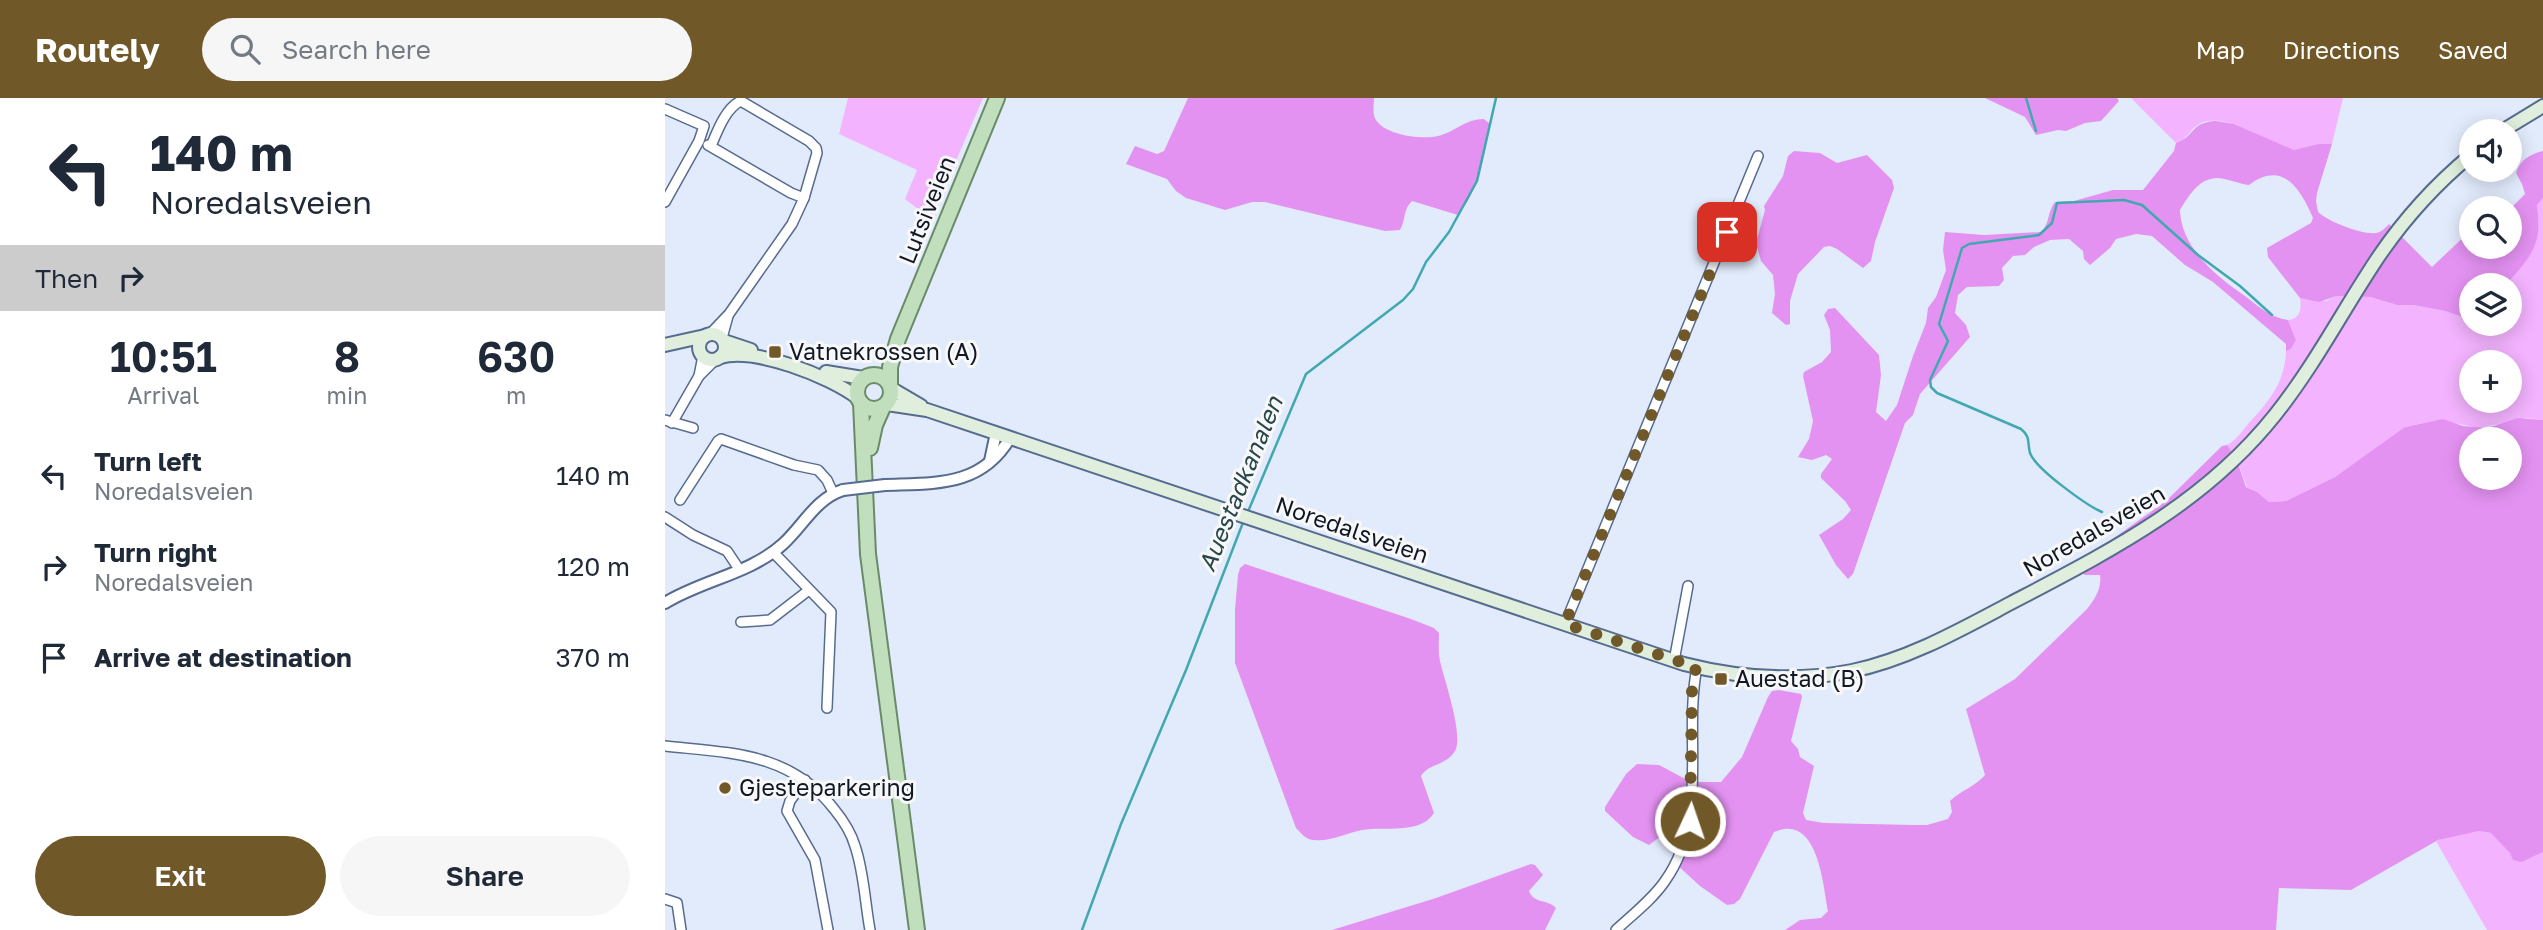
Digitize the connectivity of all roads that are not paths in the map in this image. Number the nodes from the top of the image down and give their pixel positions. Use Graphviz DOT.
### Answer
graph roads {
  1 [pos="997,98"];
  2 [pos="2543,106"];
  3 [pos="665,109"];
  4 [pos="2522,119"];
  5 [pos="699,141"];
  6 [pos="711,146"];
  7 [pos="1758,156"];
  8 [pos="2459,166"];
  9 [pos="804,198"];
  10 [pos="665,202"];
  11 [pos="715,337"];
  12 [pos="898,339"];
  13 [pos="666,344"];
  14 [pos="710,356"];
  15 [pos="866,377"];
  16 [pos="888,396"];
  17 [pos="860,401"];
  18 [pos="669,421"];
  19 [pos="693,428"];
  20 [pos="996,433"];
  21 [pos="1010,438"];
  22 [pos="990,461"];
  23 [pos="865,473"];
  24 [pos="838,491"];
  25 [pos="680,500"];
  26 [pos="665,517"];
  27 [pos="773,552"];
  28 [pos="739,569"];
  29 [pos="1688,586"];
  30 [pos="809,590"];
  31 [pos="665,603"];
  32 [pos="741,622"];
  33 [pos="1565,624"];
  34 [pos="1674,661"];
  35 [pos="1696,667"];
  36 [pos="827,708"];
  37 [pos="665,746"];
  38 [pos="805,780"];
  39 [pos="665,899"];
  40 [pos="681,930"];
  41 [pos="828,930"];
  42 [pos="870,930"];
  43 [pos="917,930"];
  44 [pos="1616,930"];
  1 -- 12 [label="main road, Lutsiveien"];
  2 -- 4 [label="main road"];
  3 -- 5 [label="street"];
  5 -- 6 [label="street"];
  5 -- 10 [label="street"];
  6 -- 9 [label="street"];
  6 -- 9 [label="street"];
  7 -- 33 [label="street"];
  8 -- 35 [label="main road, Noredalsveien"];
  9 -- 11 [label="street"];
  11 -- 13 [label="main road"];
  11 -- 14 [label="main road"];
  11 -- 14 [label="main road"];
  11 -- 15 [label="main road"];
  12 -- 15 [label="main road, Lutsiveien"];
  12 -- 16 [label="main road, Lutsiveien"];
  13 -- 14 [label="main road"];
  14 -- 17 [label="main road"];
  14 -- 18 [label="street"];
  15 -- 16 [label="main road"];
  15 -- 17 [label="main road"];
  16 -- 17 [label="main road"];
  16 -- 20 [label="main road, Noredalsveien"];
  16 -- 23 [label="main road, Lutsiveien"];
  17 -- 23 [label="main road"];
  18 -- 19 [label="street"];
  20 -- 21 [label="main road, Noredalsveien"];
  20 -- 22 [label="street"];
  21 -- 22 [label="street"];
  21 -- 33 [label="main road, Noredalsveien"];
  22 -- 24 [label="street, bridge"];
  23 -- 43 [label="main road"];
  24 -- 25 [label="street"];
  24 -- 27 [label="street"];
  26 -- 28 [label="street"];
  27 -- 28 [label="street"];
  27 -- 30 [label="street"];
  28 -- 31 [label="street"];
  29 -- 34 [label="street"];
  30 -- 32 [label="street"];
  30 -- 36 [label="street"];
  33 -- 34 [label="main road, Noredalsveien"];
  34 -- 35 [label="main road, Noredalsveien"];
  35 -- 44 [label="street"];
  37 -- 38 [label="street"];
  38 -- 41 [label="street"];
  38 -- 42 [label="street"];
  39 -- 40 [label="street"];
}
